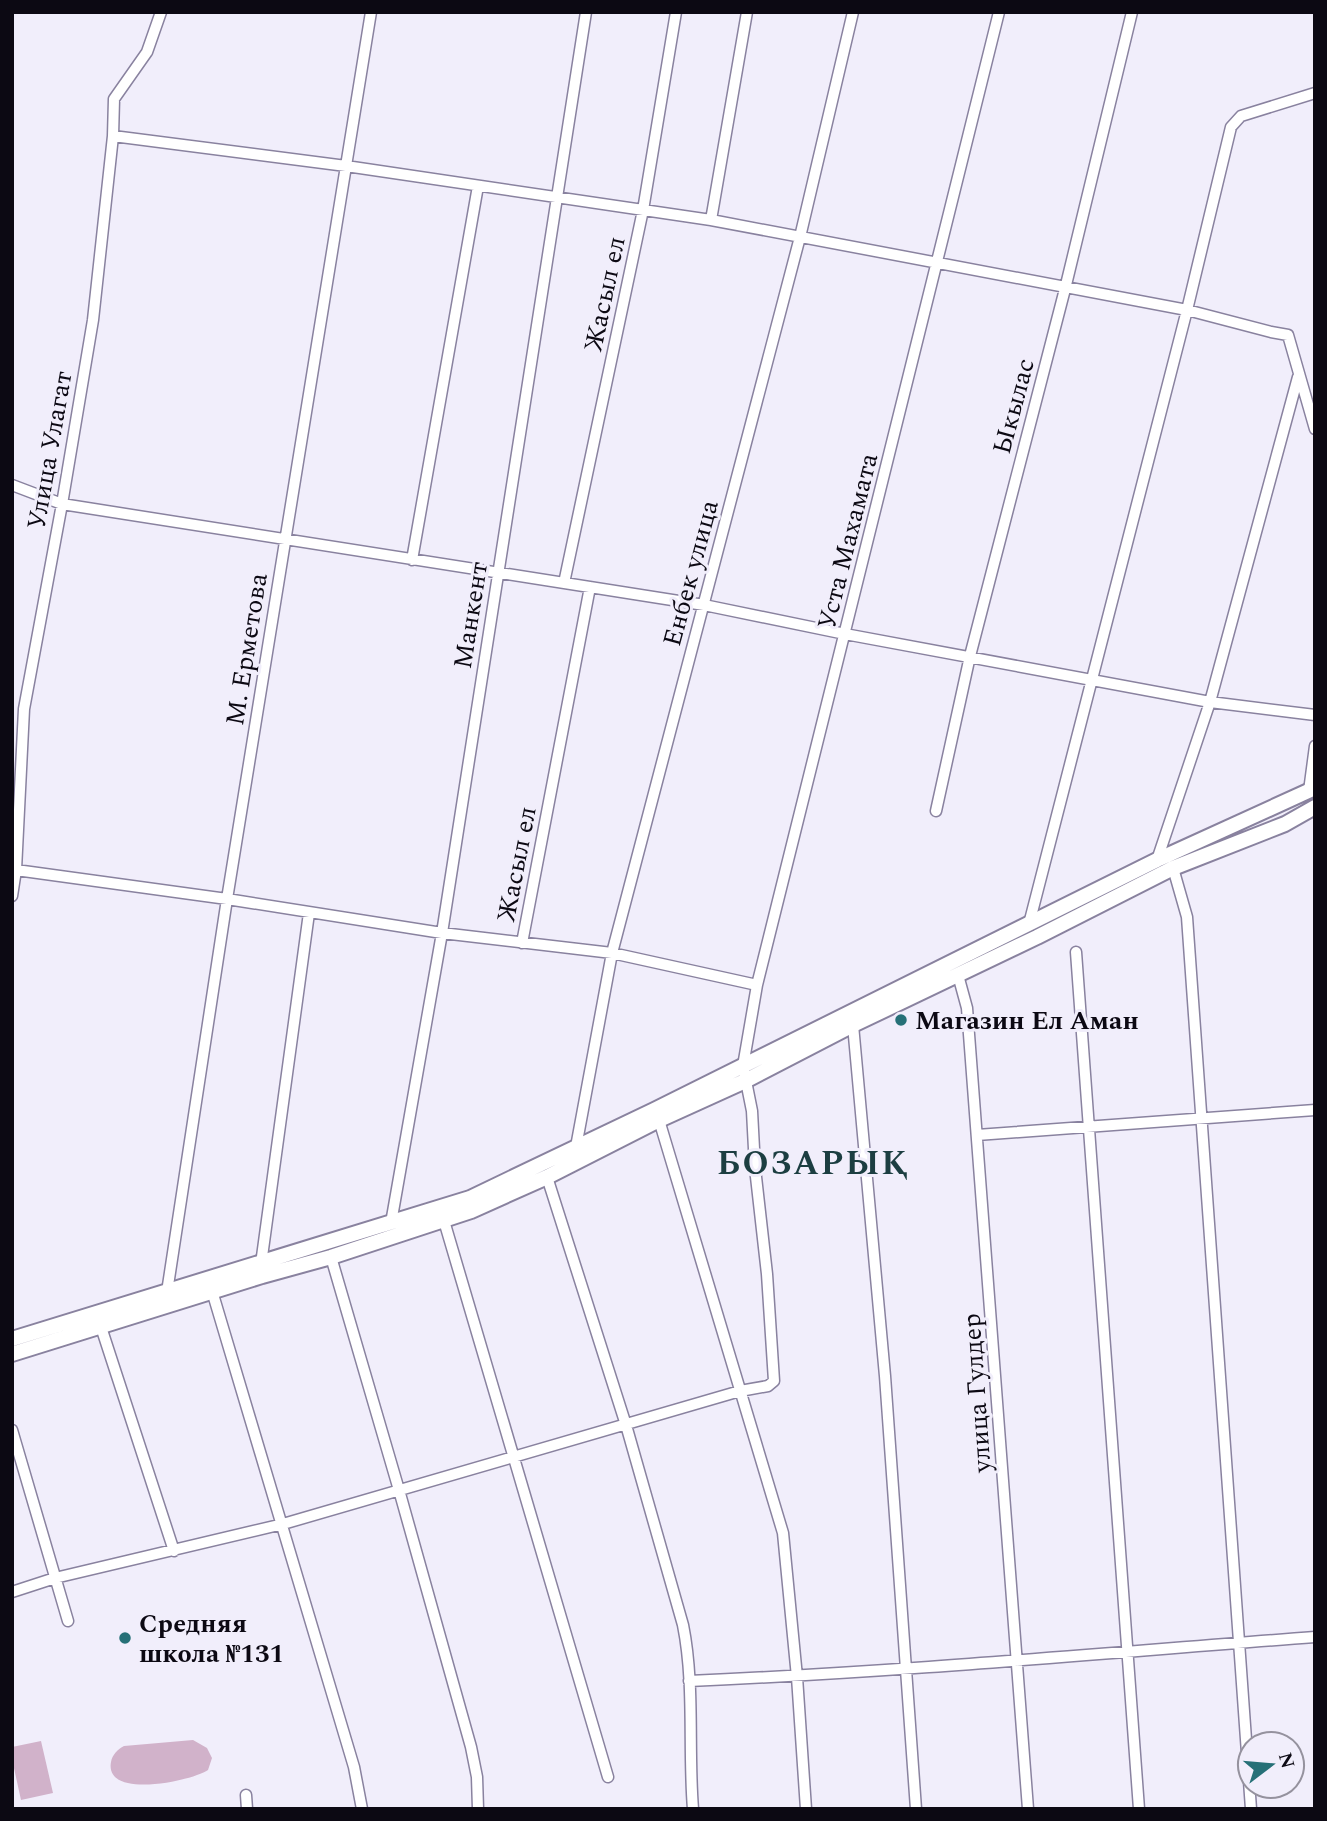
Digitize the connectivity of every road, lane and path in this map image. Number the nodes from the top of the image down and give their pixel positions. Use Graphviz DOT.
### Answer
graph roads {
  1 [pos="161,12"];
  2 [pos="371,12"];
  3 [pos="586,12"];
  4 [pos="676,12"];
  5 [pos="747,12"];
  6 [pos="853,12"];
  7 [pos="999,12"];
  8 [pos="1132,12"];
  9 [pos="1315,93"];
  10 [pos="113,136"];
  11 [pos="346,166"];
  12 [pos="478,186"];
  13 [pos="557,198"];
  14 [pos="643,210"];
  15 [pos="711,220"];
  16 [pos="800,237"];
  17 [pos="937,261"];
  18 [pos="1065,289"];
  19 [pos="1187,310"];
  20 [pos="1298,375"];
  21 [pos="1315,429"];
  22 [pos="12,485"];
  23 [pos="62,504"];
  24 [pos="286,539"];
  25 [pos="412,560"];
  26 [pos="498,573"];
  27 [pos="564,583"];
  28 [pos="590,587"];
  29 [pos="704,605"];
  30 [pos="845,634"];
  31 [pos="970,656"];
  32 [pos="1093,680"];
  33 [pos="1210,702"];
  34 [pos="1315,715"];
  35 [pos="1315,746"];
  36 [pos="1312,790"];
  37 [pos="1315,807"];
  38 [pos="936,811"];
  39 [pos="1157,860"];
  40 [pos="1173,869"];
  41 [pos="16,870"];
  42 [pos="13,889"];
  43 [pos="227,899"];
  44 [pos="309,913"];
  45 [pos="1029,924"];
  46 [pos="442,933"];
  47 [pos="523,943"];
  48 [pos="1076,952"];
  49 [pos="612,953"];
  50 [pos="958,975"];
  51 [pos="757,985"];
  52 [pos="853,1025"];
  53 [pos="743,1066"];
  54 [pos="745,1081"];
  55 [pos="1315,1110"];
  56 [pos="1201,1118"];
  57 [pos="659,1121"];
  58 [pos="1090,1126"];
  59 [pos="977,1135"];
  60 [pos="576,1147"];
  61 [pos="547,1177"];
  62 [pos="442,1214"];
  63 [pos="391,1223"];
  64 [pos="331,1257"];
  65 [pos="261,1264"];
  66 [pos="212,1291"];
  67 [pos="167,1292"];
  68 [pos="142,1306"];
  69 [pos="101,1327"];
  70 [pos="12,1339"];
  71 [pos="12,1354"];
  72 [pos="740,1391"];
  73 [pos="626,1425"];
  74 [pos="12,1430"];
  75 [pos="514,1457"];
  76 [pos="399,1490"];
  77 [pos="284,1524"];
  78 [pos="174,1551"];
  79 [pos="55,1578"];
  80 [pos="12,1592"];
  81 [pos="68,1621"];
  82 [pos="1315,1637"];
  83 [pos="1240,1643"];
  84 [pos="1127,1652"];
  85 [pos="1017,1661"];
  86 [pos="906,1667"];
  87 [pos="797,1677"];
  88 [pos="689,1681"];
  89 [pos="608,1777"];
  90 [pos="246,1795"];
  91 [pos="247,1809"];
  92 [pos="362,1809"];
  93 [pos="478,1809"];
  94 [pos="692,1809"];
  95 [pos="806,1809"];
  96 [pos="916,1809"];
  97 [pos="1028,1809"];
  98 [pos="1139,1809"];
  99 [pos="1251,1809"];
  1 -- 10 [label="street, Улица Улагат"];
  2 -- 11 [label="street, М. Ерметова"];
  3 -- 13 [label="street, Манкент"];
  4 -- 14 [label="street, Жасыл ел"];
  5 -- 15 [label="street"];
  6 -- 16 [label="street, Енбек улица"];
  7 -- 17 [label="street, Уста Махамата"];
  8 -- 18 [label="street, Ыкылас"];
  9 -- 19 [label="street"];
  10 -- 11 [label="street"];
  10 -- 23 [label="street, Улица Улагат"];
  11 -- 12 [label="street"];
  11 -- 24 [label="street, М. Ерметова"];
  12 -- 13 [label="street"];
  12 -- 25 [label="street"];
  13 -- 14 [label="street"];
  13 -- 26 [label="street, Манкент"];
  14 -- 15 [label="street"];
  14 -- 27 [label="street, Жасыл ел"];
  15 -- 16 [label="street"];
  16 -- 17 [label="street"];
  16 -- 29 [label="street, Енбек улица"];
  17 -- 18 [label="street"];
  17 -- 30 [label="street, Уста Махамата"];
  18 -- 19 [label="street"];
  18 -- 31 [label="street, Ыкылас"];
  19 -- 20 [label="street"];
  19 -- 32 [label="street"];
  20 -- 21 [label="street"];
  20 -- 33 [label="street"];
  22 -- 23 [label="street"];
  23 -- 24 [label="street"];
  23 -- 41 [label="street, Улица Улагат"];
  24 -- 25 [label="street"];
  24 -- 43 [label="street, М. Ерметова"];
  25 -- 26 [label="street"];
  26 -- 27 [label="street"];
  26 -- 46 [label="street, Манкент"];
  27 -- 28 [label="street"];
  28 -- 29 [label="street"];
  28 -- 47 [label="street, Жасыл ел"];
  29 -- 30 [label="street"];
  29 -- 49 [label="street, Енбек улица"];
  30 -- 31 [label="street"];
  30 -- 51 [label="street, Уста Махамата"];
  31 -- 32 [label="street"];
  31 -- 38 [label="street, Ыкылас"];
  32 -- 33 [label="street"];
  32 -- 45 [label="street"];
  33 -- 34 [label="street"];
  33 -- 39 [label="street"];
  35 -- 36 [label="street"];
  36 -- 39 [label="main road"];
  37 -- 40 [label="main road"];
  39 -- 45 [label="main road"];
  40 -- 50 [label="main road"];
  40 -- 56 [label="street"];
  41 -- 42 [label="street, Улица Улагат"];
  41 -- 43 [label="street"];
  43 -- 44 [label="street"];
  43 -- 67 [label="street, М. Ерметова"];
  44 -- 46 [label="street"];
  44 -- 65 [label="street"];
  45 -- 53 [label="main road"];
  46 -- 47 [label="street"];
  46 -- 63 [label="street, Манкент"];
  47 -- 49 [label="street"];
  48 -- 58 [label="street"];
  49 -- 51 [label="street"];
  49 -- 60 [label="street, Енбек улица"];
  50 -- 52 [label="main road"];
  50 -- 59 [label="street, улица Гулдер"];
  51 -- 53 [label="street, Уста Махамата"];
  52 -- 54 [label="main road"];
  52 -- 86 [label="street"];
  53 -- 54 [label="street, Уста Махамата"];
  53 -- 60 [label="main road"];
  54 -- 57 [label="main road"];
  54 -- 72 [label="street, Уста Махамата"];
  55 -- 56 [label="street"];
  56 -- 58 [label="street"];
  56 -- 83 [label="street"];
  57 -- 61 [label="main road"];
  57 -- 72 [label="street"];
  58 -- 59 [label="street"];
  58 -- 84 [label="street"];
  59 -- 85 [label="street, улица Гулдер"];
  60 -- 62 [label="main road"];
  61 -- 62 [label="main road"];
  61 -- 73 [label="street"];
  62 -- 63 [label="main road"];
  62 -- 64 [label="main road"];
  62 -- 75 [label="street"];
  63 -- 65 [label="main road"];
  64 -- 66 [label="main road"];
  64 -- 76 [label="street"];
  65 -- 67 [label="main road"];
  66 -- 68 [label="main road"];
  66 -- 77 [label="street"];
  67 -- 68 [label="main road"];
  68 -- 69 [label="main road"];
  68 -- 70 [label="main road"];
  69 -- 71 [label="main road"];
  69 -- 78 [label="street"];
  72 -- 73 [label="street, Уста Махамата"];
  72 -- 87 [label="street"];
  73 -- 75 [label="street, Уста Махамата"];
  73 -- 88 [label="street"];
  74 -- 79 [label="street"];
  75 -- 76 [label="street, Уста Махамата"];
  75 -- 89 [label="street"];
  76 -- 77 [label="street, Уста Махамата"];
  76 -- 93 [label="street"];
  77 -- 78 [label="street, Уста Махамата"];
  77 -- 92 [label="street"];
  78 -- 79 [label="street, Уста Махамата"];
  79 -- 80 [label="street, Уста Махамата"];
  79 -- 81 [label="street"];
  82 -- 83 [label="street"];
  83 -- 84 [label="street"];
  83 -- 99 [label="street"];
  84 -- 85 [label="street"];
  84 -- 98 [label="street"];
  85 -- 86 [label="street"];
  85 -- 97 [label="street, улица Гулдер"];
  86 -- 87 [label="street"];
  86 -- 96 [label="street"];
  87 -- 88 [label="street"];
  87 -- 95 [label="street"];
  88 -- 94 [label="street"];
  90 -- 91 [label="street"];
}
